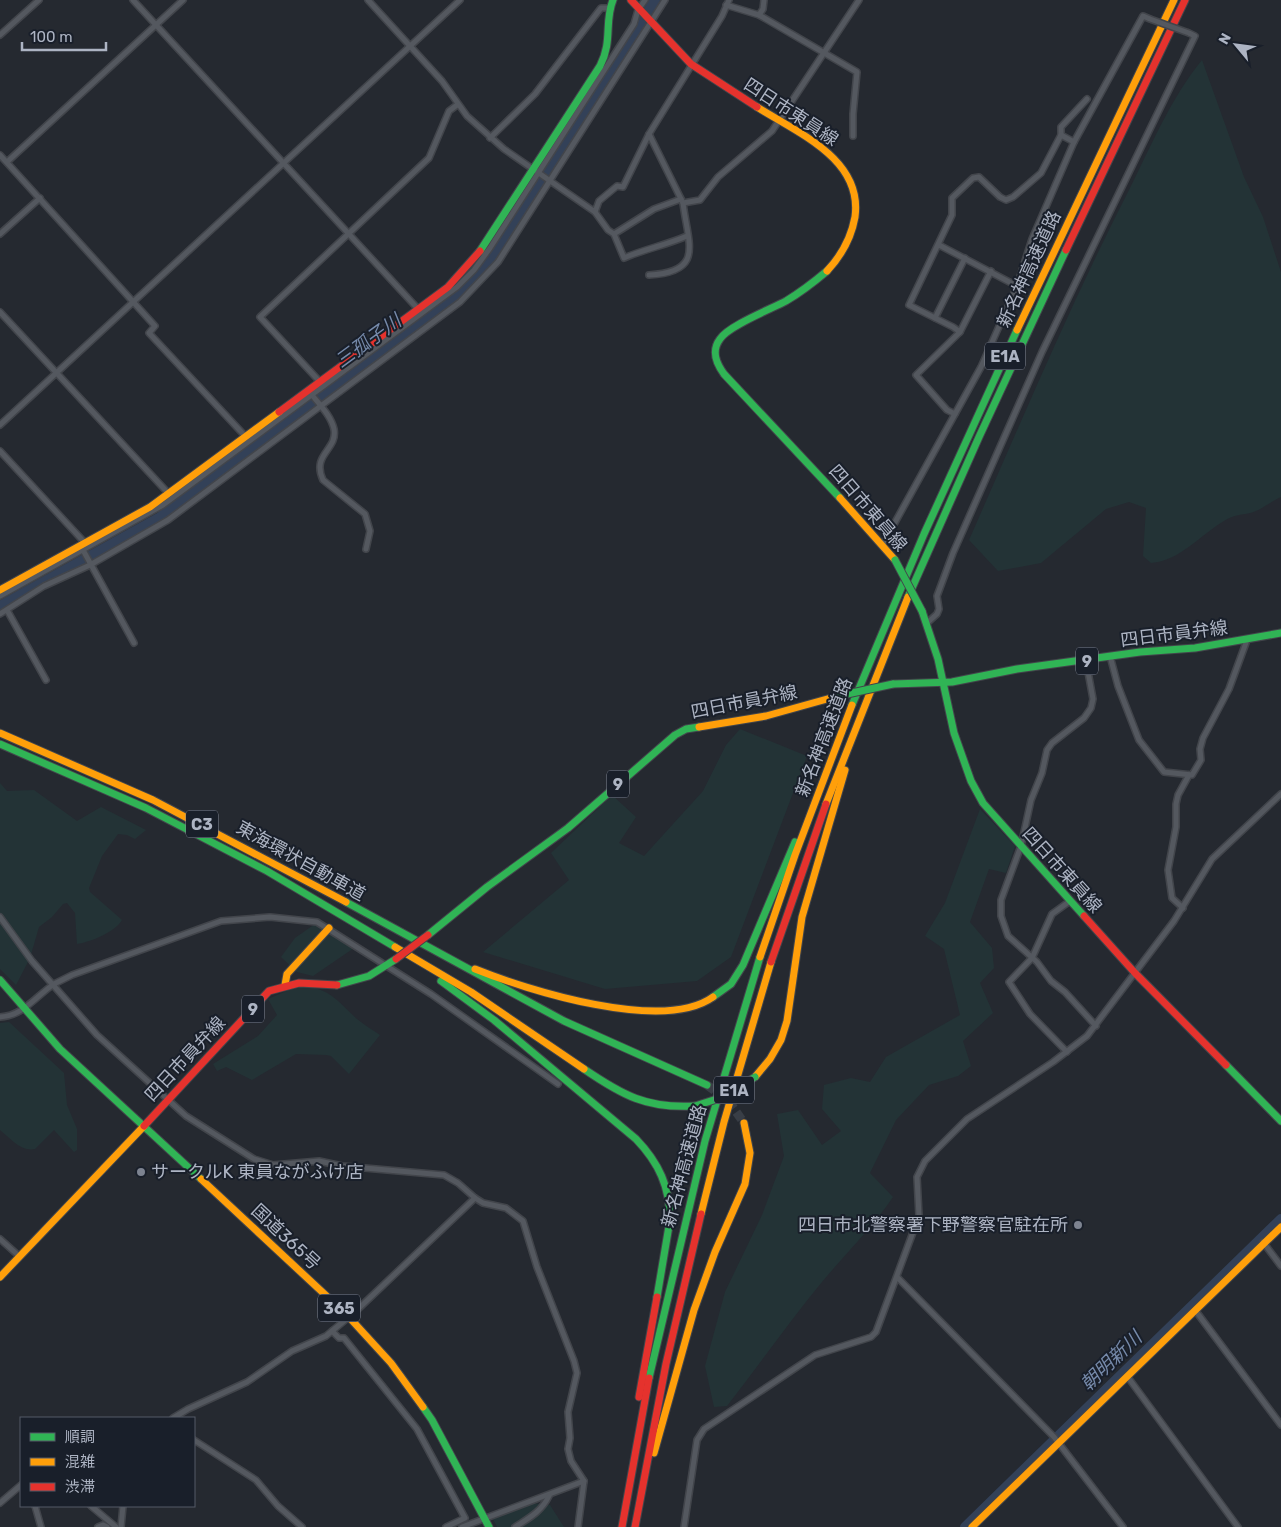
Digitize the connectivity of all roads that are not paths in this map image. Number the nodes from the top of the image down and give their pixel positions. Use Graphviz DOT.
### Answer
graph roads {
  1 [pos="39,0"];
  2 [pos="133,0"];
  3 [pos="183,0"];
  4 [pos="368,0"];
  5 [pos="460,0"];
  6 [pos="614,0"];
  7 [pos="630,0"];
  8 [pos="645,0"];
  9 [pos="665,0"];
  10 [pos="764,0"];
  11 [pos="859,0"];
  12 [pos="1174,0"];
  13 [pos="1185,0"];
  14 [pos="727,2"];
  15 [pos="610,8"];
  16 [pos="639,10"];
  17 [pos="759,15"];
  18 [pos="156,24"];
  19 [pos="652,24"];
  20 [pos="0,35"];
  21 [pos="411,46"];
  22 [pos="824,53"];
  23 [pos="691,64"];
  24 [pos="1087,99"];
  25 [pos="457,105"];
  26 [pos="780,121"];
  27 [pos="649,134"];
  28 [pos="1061,134"];
  29 [pos="853,136"];
  30 [pos="490,138"];
  31 [pos="1074,142"];
  32 [pos="0,155"];
  33 [pos="7,162"];
  34 [pos="283,163"];
  35 [pos="535,172"];
  36 [pos="550,182"];
  37 [pos="40,198"];
  38 [pos="682,201"];
  39 [pos="596,212"];
  40 [pos="0,234"];
  41 [pos="349,234"];
  42 [pos="614,234"];
  43 [pos="687,236"];
  44 [pos="939,245"];
  45 [pos="965,258"];
  46 [pos="991,271"];
  47 [pos="649,275"];
  48 [pos="1017,286"];
  49 [pos="134,301"];
  50 [pos="0,312"];
  51 [pos="420,312"];
  52 [pos="935,318"];
  53 [pos="960,332"];
  54 [pos="57,373"];
  55 [pos="322,384"];
  56 [pos="312,395"];
  57 [pos="322,407"];
  58 [pos="955,414"];
  59 [pos="0,425"];
  60 [pos="246,437"];
  61 [pos="0,451"];
  62 [pos="169,494"];
  63 [pos="883,544"];
  64 [pos="86,547"];
  65 [pos="366,549"];
  66 [pos="90,565"];
  67 [pos="0,589"];
  68 [pos="0,596"];
  69 [pos="7,610"];
  70 [pos="0,614"];
  71 [pos="927,622"];
  72 [pos="1281,633"];
  73 [pos="1247,640"];
  74 [pos="134,643"];
  75 [pos="1110,656"];
  76 [pos="1086,661"];
  77 [pos="880,666"];
  78 [pos="46,680"];
  79 [pos="942,682"];
  80 [pos="847,718"];
  81 [pos="0,732"];
  82 [pos="0,744"];
  83 [pos="1189,775"];
  84 [pos="1281,794"];
  85 [pos="1020,846"];
  86 [pos="1070,901"];
  87 [pos="1183,908"];
  88 [pos="0,917"];
  89 [pos="328,928"];
  90 [pos="396,931"];
  91 [pos="389,942"];
  92 [pos="1032,958"];
  93 [pos="388,965"];
  94 [pos="1135,973"];
  95 [pos="0,980"];
  96 [pos="54,984"];
  97 [pos="285,985"];
  98 [pos="24,1009"];
  99 [pos="0,1017"];
  100 [pos="1096,1026"];
  101 [pos="1067,1052"];
  102 [pos="558,1084"];
  103 [pos="707,1085"];
  104 [pos="167,1101"];
  105 [pos="1281,1121"];
  106 [pos="744,1123"];
  107 [pos="144,1126"];
  108 [pos="475,1198"];
  109 [pos="1281,1227"];
  110 [pos="0,1238"];
  111 [pos="1263,1242"];
  112 [pos="19,1256"];
  113 [pos="1281,1266"];
  114 [pos="0,1277"];
  115 [pos="897,1277"];
  116 [pos="1195,1310"];
  117 [pos="348,1316"];
  118 [pos="332,1331"];
  119 [pos="1127,1376"];
  120 [pos="175,1417"];
  121 [pos="1281,1425"];
  122 [pos="1057,1440"];
  123 [pos="195,1441"];
  124 [pos="584,1481"];
  125 [pos="20,1486"];
  126 [pos="550,1496"];
  127 [pos="626,1499"];
  128 [pos="0,1503"];
  129 [pos="35,1507"];
  130 [pos="92,1507"];
  131 [pos="123,1507"];
  132 [pos="485,1518"];
  133 [pos="113,1526"];
  134 [pos="41,1527"];
  135 [pos="98,1527"];
  136 [pos="107,1527"];
  137 [pos="121,1527"];
  138 [pos="302,1527"];
  139 [pos="446,1527"];
  140 [pos="462,1527"];
  141 [pos="489,1527"];
  142 [pos="515,1527"];
  143 [pos="578,1527"];
  144 [pos="622,1527"];
  145 [pos="637,1527"];
  146 [pos="684,1527"];
  147 [pos="972,1527"];
  148 [pos="1123,1527"];
  149 [pos="1238,1527"];
  1 -- 20 [label="street"];
  2 -- 18 [label="street"];
  3 -- 18 [label="street"];
  4 -- 21 [label="street"];
  5 -- 21 [label="street"];
  6 -- 15 [label="main road"];
  7 -- 16 [label="main road, 四日市東員線"];
  8 -- 16 [label="street"];
  9 -- 19 [label="street"];
  10 -- 17 [label="street"];
  11 -- 22 [label="street"];
  12 -- 80 [label="main road, 新名神高速道路 / E1A"];
  13 -- 77 [label="main road, 新名神高速道路 / E1A"];
  14 -- 17 [label="street"];
  14 -- 23 [label="street"];
  15 -- 30 [label="street"];
  15 -- 35 [label="main road"];
  16 -- 19 [label="main road, 四日市東員線"];
  16 -- 35 [label="street"];
  17 -- 22 [label="street"];
  18 -- 33 [label="street"];
  18 -- 34 [label="street"];
  19 -- 23 [label="main road, 四日市東員線"];
  19 -- 36 [label="street"];
  21 -- 25 [label="street"];
  21 -- 34 [label="street"];
  22 -- 26 [label="street"];
  22 -- 29 [label="street"];
  23 -- 26 [label="main road, 四日市東員線"];
  23 -- 27 [label="street"];
  24 -- 28 [label="street"];
  25 -- 30 [label="street"];
  25 -- 41 [label="street"];
  26 -- 38 [label="street"];
  26 -- 63 [label="main road, 四日市東員線"];
  27 -- 38 [label="street"];
  27 -- 39 [label="street"];
  28 -- 31 [label="street"];
  28 -- 44 [label="street"];
  30 -- 35 [label="street"];
  31 -- 48 [label="street"];
  31 -- 71 [label="street, bridge"];
  32 -- 33 [label="street"];
  33 -- 37 [label="street"];
  34 -- 41 [label="street"];
  34 -- 49 [label="street"];
  35 -- 36 [label="street"];
  35 -- 51 [label="main road"];
  36 -- 39 [label="street"];
  36 -- 57 [label="street"];
  37 -- 40 [label="street"];
  37 -- 49 [label="street"];
  38 -- 42 [label="street"];
  38 -- 43 [label="street"];
  39 -- 42 [label="street"];
  41 -- 51 [label="street"];
  41 -- 55 [label="street"];
  42 -- 43 [label="street"];
  43 -- 47 [label="street"];
  44 -- 45 [label="street"];
  44 -- 52 [label="street"];
  45 -- 46 [label="street"];
  45 -- 52 [label="street"];
  46 -- 48 [label="street"];
  46 -- 53 [label="street"];
  48 -- 58 [label="street"];
  49 -- 54 [label="street"];
  49 -- 60 [label="street"];
  50 -- 54 [label="street"];
  51 -- 55 [label="main road"];
  52 -- 53 [label="street"];
  53 -- 58 [label="street"];
  54 -- 59 [label="street"];
  54 -- 62 [label="street"];
  55 -- 56 [label="street"];
  55 -- 60 [label="main road"];
  56 -- 57 [label="street"];
  56 -- 64 [label="street"];
  57 -- 65 [label="street"];
  57 -- 66 [label="street"];
  58 -- 63 [label="street"];
  60 -- 62 [label="main road"];
  61 -- 64 [label="street"];
  62 -- 64 [label="main road"];
  63 -- 71 [label="main road, 四日市東員線, bridge"];
  64 -- 66 [label="street"];
  64 -- 67 [label="main road"];
  64 -- 68 [label="street"];
  66 -- 69 [label="street"];
  66 -- 74 [label="street"];
  69 -- 70 [label="street"];
  69 -- 78 [label="street"];
  71 -- 79 [label="main road, 四日市東員線"];
  72 -- 73 [label="main road, 四日市員弁線 / 9"];
  73 -- 75 [label="main road, 四日市員弁線 / 9"];
  73 -- 83 [label="street"];
  75 -- 76 [label="main road, 四日市員弁線 / 9"];
  75 -- 83 [label="street"];
  76 -- 79 [label="main road, 四日市員弁線 / 9"];
  76 -- 85 [label="street"];
  77 -- 91 [label="main road, bridge"];
  77 -- 145 [label="main road, 新名神高速道路 / E1A"];
  79 -- 85 [label="main road, 四日市東員線"];
  79 -- 93 [label="main road, 四日市員弁線 / 9, bridge"];
  80 -- 90 [label="main road"];
  80 -- 127 [label="main road, 新名神高速道路 / E1A"];
  81 -- 90 [label="main road, 東海環状自動車道 / C3"];
  82 -- 91 [label="main road, 東海環状自動車道 / C3"];
  83 -- 87 [label="street"];
  84 -- 87 [label="street"];
  85 -- 86 [label="main road, 四日市東員線"];
  85 -- 92 [label="street"];
  86 -- 92 [label="street"];
  86 -- 94 [label="main road, 四日市東員線"];
  87 -- 94 [label="street"];
  88 -- 96 [label="street"];
  89 -- 93 [label="street"];
  89 -- 96 [label="street"];
  89 -- 97 [label="main road"];
  90 -- 103 [label="main road"];
  91 -- 127 [label="main road"];
  92 -- 100 [label="street"];
  92 -- 101 [label="street"];
  93 -- 97 [label="main road, 四日市員弁線 / 9"];
  93 -- 102 [label="street"];
  94 -- 100 [label="street"];
  94 -- 105 [label="main road, 四日市東員線"];
  95 -- 98 [label="main road, 国道365号 / 365"];
  96 -- 98 [label="street"];
  96 -- 104 [label="street"];
  97 -- 104 [label="main road, 四日市員弁線 / 9"];
  98 -- 99 [label="street"];
  98 -- 107 [label="main road, 国道365号 / 365"];
  100 -- 101 [label="street"];
  101 -- 115 [label="street"];
  104 -- 107 [label="main road, 四日市員弁線 / 9"];
  104 -- 108 [label="street"];
  106 -- 145 [label="main road"];
  107 -- 112 [label="main road, 四日市員弁線"];
  107 -- 117 [label="main road, 国道365号 / 365"];
  108 -- 117 [label="street"];
  108 -- 124 [label="street"];
  109 -- 111 [label="main road"];
  110 -- 112 [label="street"];
  111 -- 113 [label="street"];
  111 -- 116 [label="main road"];
  112 -- 114 [label="main road, 四日市員弁線"];
  115 -- 122 [label="street"];
  115 -- 146 [label="street"];
  116 -- 119 [label="main road"];
  116 -- 121 [label="street"];
  117 -- 118 [label="street"];
  117 -- 132 [label="main road, 国道365号 / 365"];
  118 -- 120 [label="street"];
  118 -- 139 [label="street"];
  119 -- 122 [label="main road"];
  119 -- 149 [label="street"];
  122 -- 147 [label="main road"];
  122 -- 148 [label="street"];
  123 -- 138 [label="street"];
  124 -- 126 [label="street"];
  124 -- 143 [label="street"];
  125 -- 128 [label="street"];
  126 -- 132 [label="street"];
  126 -- 142 [label="street"];
  127 -- 144 [label="main road, 新名神高速道路 / E1A"];
  129 -- 134 [label="street"];
  130 -- 133 [label="street"];
  131 -- 137 [label="street"];
  132 -- 140 [label="street"];
  132 -- 141 [label="main road, 国道365号 / 365"];
  135 -- 136 [label="street"];
}
